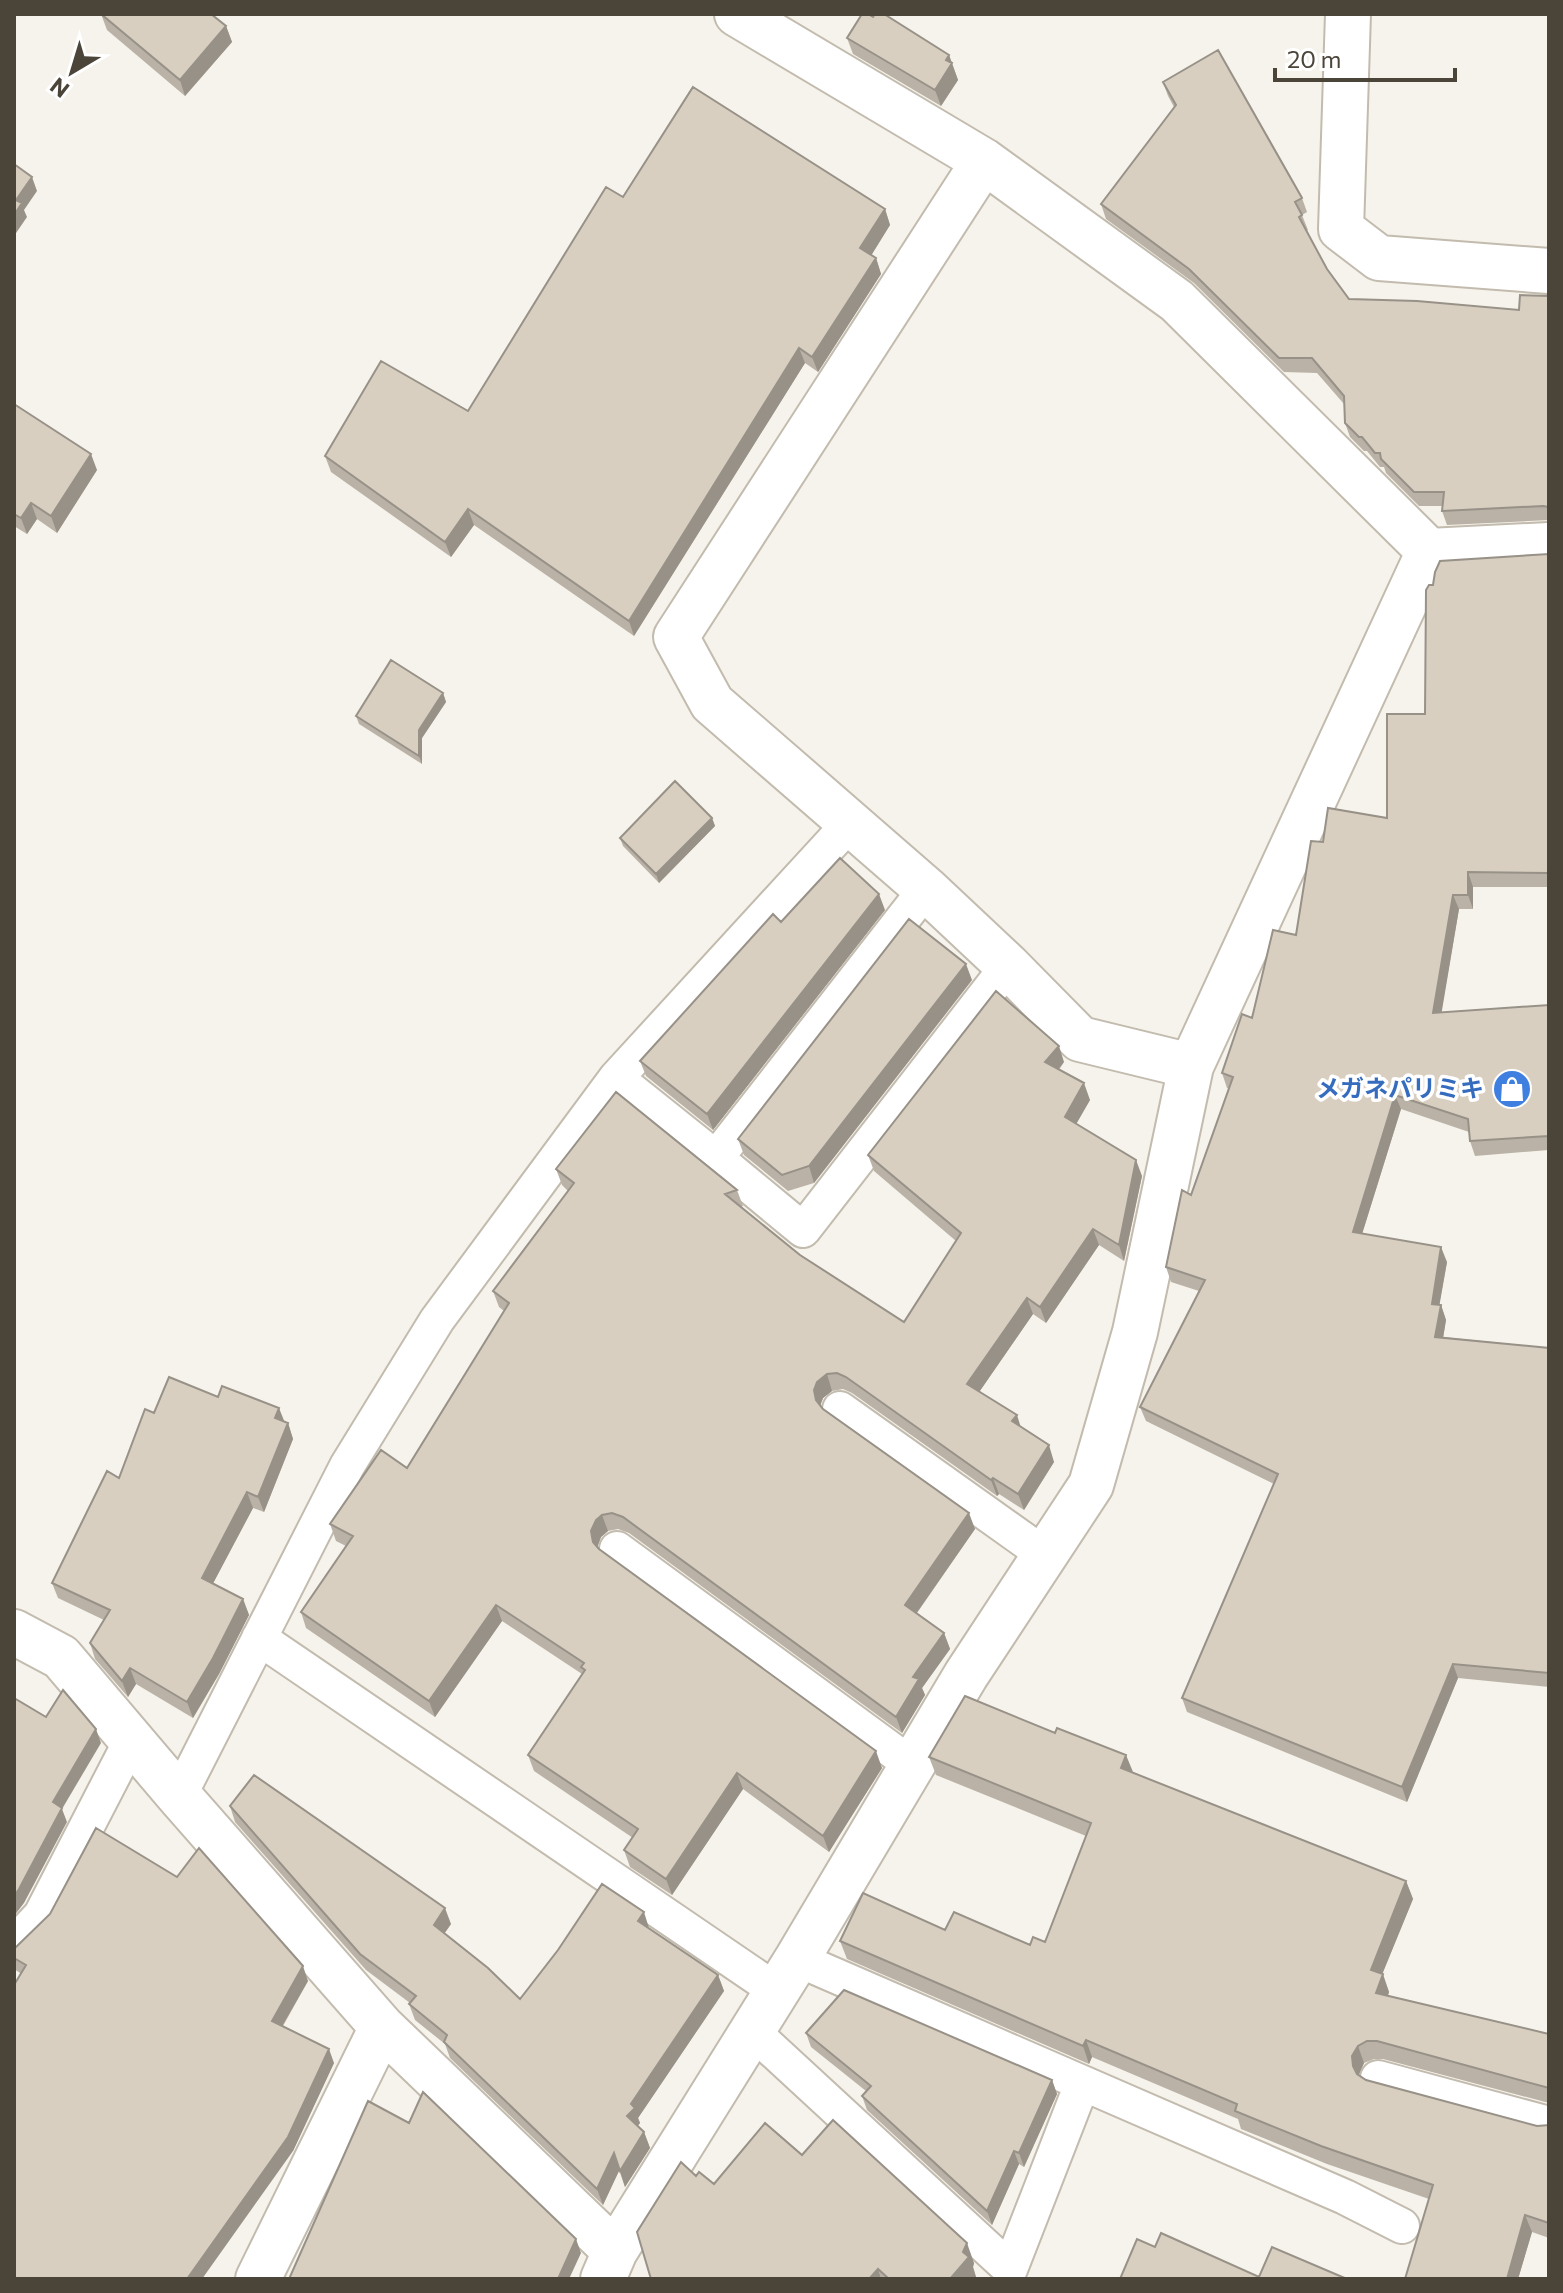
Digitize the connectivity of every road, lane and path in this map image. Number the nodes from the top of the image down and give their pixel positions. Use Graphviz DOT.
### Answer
graph roads {
  1 [pos="737,14"];
  2 [pos="1348,14"];
  3 [pos="984,161"];
  4 [pos="1549,271"];
  5 [pos="1549,545"];
  6 [pos="1429,551"];
  7 [pos="850,823"];
  8 [pos="926,889"];
  9 [pos="1008,966"];
  10 [pos="1191,1066"];
  11 [pos="616,1078"];
  12 [pos="716,1158"];
  13 [pos="840,1409"];
  14 [pos="617,1549"];
  15 [pos="1045,1555"];
  16 [pos="14,1632"];
  17 [pos="259,1638"];
  18 [pos="132,1739"];
  19 [pos="912,1765"];
  20 [pos="179,1796"];
  21 [pos="14,1944"];
  22 [pos="787,1975"];
  23 [pos="382,2027"];
  24 [pos="752,2031"];
  25 [pos="1378,2078"];
  26 [pos="1082,2084"];
  27 [pos="1549,2124"];
  28 [pos="1402,2226"];
  29 [pos="609,2265"];
  30 [pos="258,2279"];
  1 -- 3 [label="street"];
  2 -- 4 [label="street"];
  3 -- 6 [label="street"];
  3 -- 7 [label="street"];
  5 -- 6 [label="street"];
  6 -- 10 [label="street"];
  7 -- 8 [label="street"];
  7 -- 11 [label="lane"];
  8 -- 9 [label="street"];
  8 -- 12 [label="lane"];
  9 -- 10 [label="street"];
  9 -- 12 [label="lane"];
  10 -- 15 [label="street"];
  11 -- 12 [label="lane"];
  11 -- 17 [label="lane"];
  13 -- 15 [label="lane"];
  14 -- 19 [label="lane"];
  15 -- 19 [label="street"];
  16 -- 18 [label="street"];
  17 -- 20 [label="lane"];
  17 -- 22 [label="lane"];
  18 -- 20 [label="street"];
  18 -- 21 [label="lane"];
  19 -- 22 [label="street"];
  20 -- 23 [label="street"];
  22 -- 24 [label="street"];
  22 -- 26 [label="lane"];
  23 -- 29 [label="street"];
  23 -- 30 [label="street"];
  24 -- 26 [label="lane"];
  24 -- 29 [label="street"];
  25 -- 27 [label="lane"];
  26 -- 28 [label="lane"];
}
